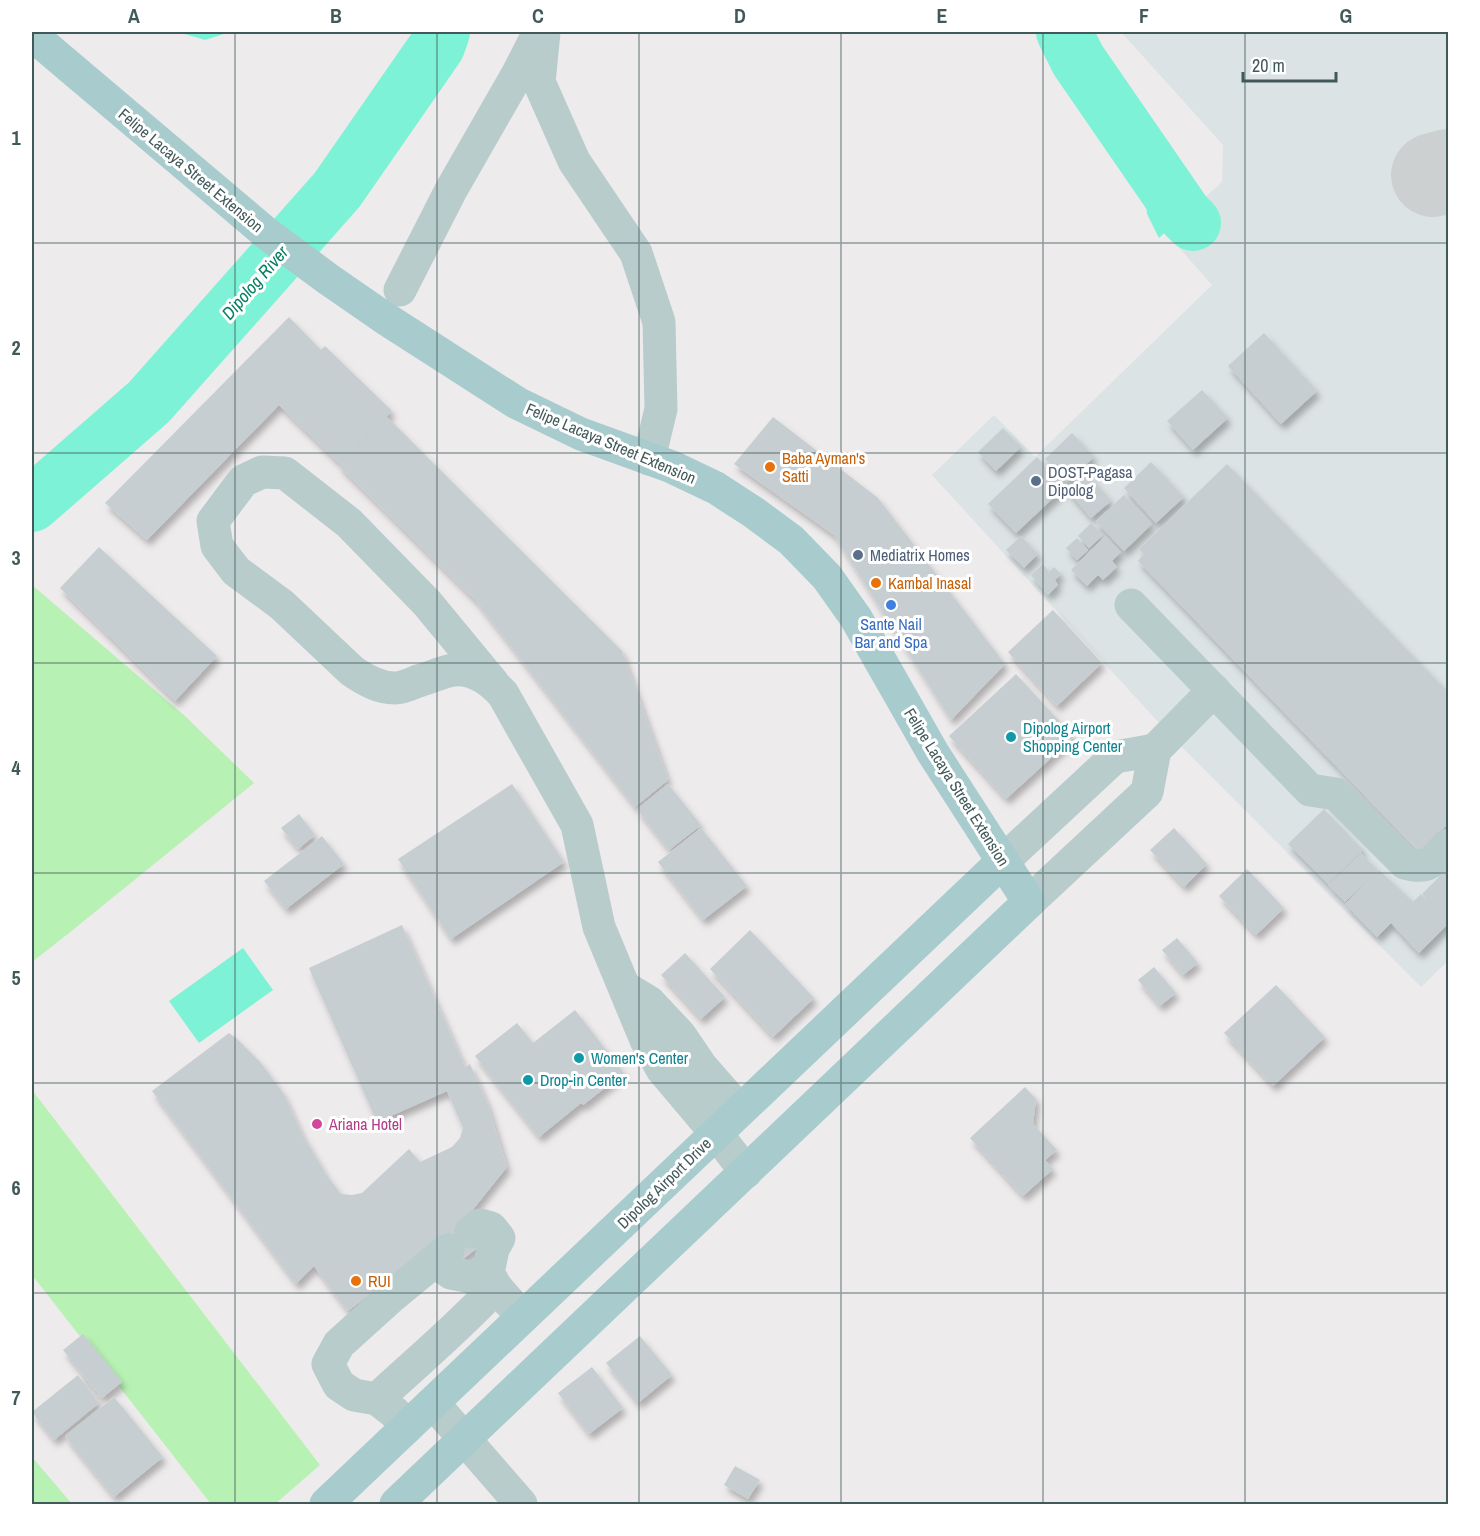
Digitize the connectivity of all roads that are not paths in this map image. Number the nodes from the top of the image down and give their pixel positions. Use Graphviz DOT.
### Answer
graph roads {
  1 [pos="539,32"];
  2 [pos="544,32"];
  3 [pos="32,36"];
  4 [pos="400,290"];
  5 [pos="649,459"];
  6 [pos="1131,605"];
  7 [pos="493,683"];
  8 [pos="1214,690"];
  9 [pos="1155,750"];
  10 [pos="1449,845"];
  11 [pos="1003,861"];
  12 [pos="1029,902"];
  13 [pos="624,987"];
  14 [pos="729,1098"];
  15 [pos="711,1127"];
  16 [pos="746,1172"];
  17 [pos="451,1248"];
  18 [pos="492,1280"];
  19 [pos="523,1317"];
  20 [pos="377,1399"];
  21 [pos="433,1403"];
  22 [pos="406,1428"];
  23 [pos="465,1440"];
  24 [pos="326,1504"];
  25 [pos="396,1504"];
  26 [pos="521,1504"];
  1 -- 4 [label="street"];
  2 -- 5 [label="street"];
  3 -- 5 [label="main road, Felipe Lacaya Street Extension"];
  5 -- 11 [label="main road, Felipe Lacaya Street Extension"];
  6 -- 8 [label="street"];
  7 -- 7 [label="street"];
  7 -- 13 [label="street"];
  8 -- 9 [label="street"];
  8 -- 10 [label="street"];
  9 -- 11 [label="street"];
  9 -- 12 [label="street"];
  11 -- 12 [label="main road, Felipe Lacaya Street Extension"];
  11 -- 15 [label="main road, Dipolog Airport Drive"];
  12 -- 16 [label="main road"];
  13 -- 14 [label="street"];
  13 -- 15 [label="street"];
  15 -- 16 [label="street"];
  15 -- 19 [label="main road, Dipolog Airport Drive"];
  16 -- 23 [label="main road"];
  17 -- 18 [label="street"];
  17 -- 18 [label="street"];
  17 -- 20 [label="street"];
  18 -- 19 [label="street"];
  18 -- 20 [label="street"];
  19 -- 21 [label="main road, Dipolog Airport Drive"];
  20 -- 22 [label="street"];
  21 -- 22 [label="main road, Dipolog Airport Drive"];
  21 -- 23 [label="street"];
  22 -- 24 [label="main road, Dipolog Airport Drive"];
  23 -- 25 [label="main road"];
  23 -- 26 [label="street"];
}
